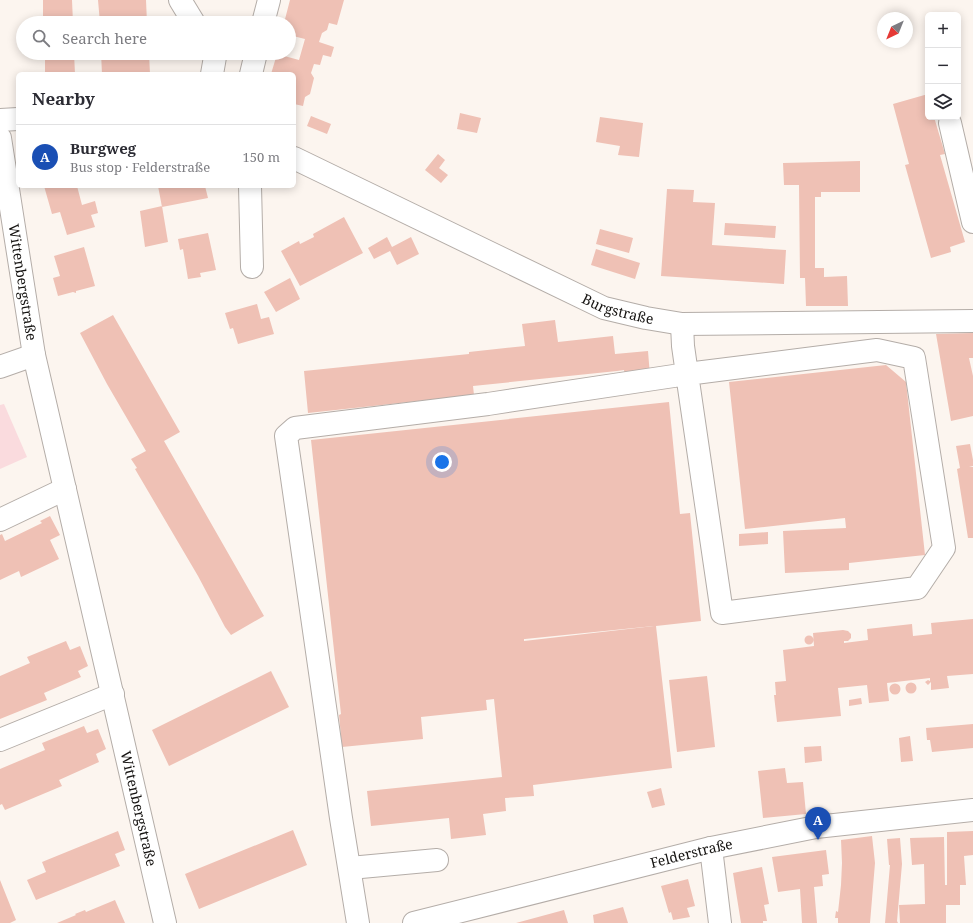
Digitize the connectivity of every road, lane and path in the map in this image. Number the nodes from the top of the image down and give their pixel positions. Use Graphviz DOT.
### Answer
graph roads {
  1 [pos="180,0"];
  2 [pos="269,0"];
  3 [pos="190,16"];
  4 [pos="266,16"];
  5 [pos="215,60"];
  6 [pos="254,60"];
  7 [pos="212,72"];
  8 [pos="251,72"];
  9 [pos="16,119"];
  10 [pos="0,120"];
  11 [pos="950,123"];
  12 [pos="0,138"];
  13 [pos="296,159"];
  14 [pos="250,188"];
  15 [pos="973,222"];
  16 [pos="252,267"];
  17 [pos="973,321"];
  18 [pos="682,324"];
  19 [pos="34,355"];
  20 [pos="0,367"];
  21 [pos="687,374"];
  22 [pos="65,489"];
  23 [pos="0,520"];
  24 [pos="113,694"];
  25 [pos="0,740"];
  26 [pos="973,810"];
  27 [pos="711,848"];
  28 [pos="438,860"];
  29 [pos="350,868"];
  30 [pos="165,923"];
  31 [pos="358,923"];
  32 [pos="414,923"];
  33 [pos="720,923"];
  1 -- 3 [label="street"];
  2 -- 4 [label="street"];
  5 -- 7 [label="street"];
  6 -- 8 [label="street"];
  9 -- 10 [label="street"];
  11 -- 15 [label="street"];
  12 -- 19 [label="street, Wittenbergstraße"];
  13 -- 18 [label="street, Burgstraße"];
  14 -- 16 [label="street"];
  17 -- 18 [label="street, Burgstraße"];
  18 -- 21 [label="street"];
  19 -- 20 [label="street, Wittenbergstraße"];
  19 -- 22 [label="street, Wittenbergstraße"];
  21 -- 21 [label="street"];
  21 -- 29 [label="street"];
  22 -- 23 [label="street"];
  22 -- 24 [label="street, Wittenbergstraße"];
  24 -- 25 [label="street"];
  24 -- 30 [label="street, Wittenbergstraße"];
  26 -- 27 [label="street, Felderstraße"];
  27 -- 32 [label="street, Felderstraße"];
  27 -- 33 [label="street"];
  28 -- 29 [label="street"];
  29 -- 31 [label="street"];
}
